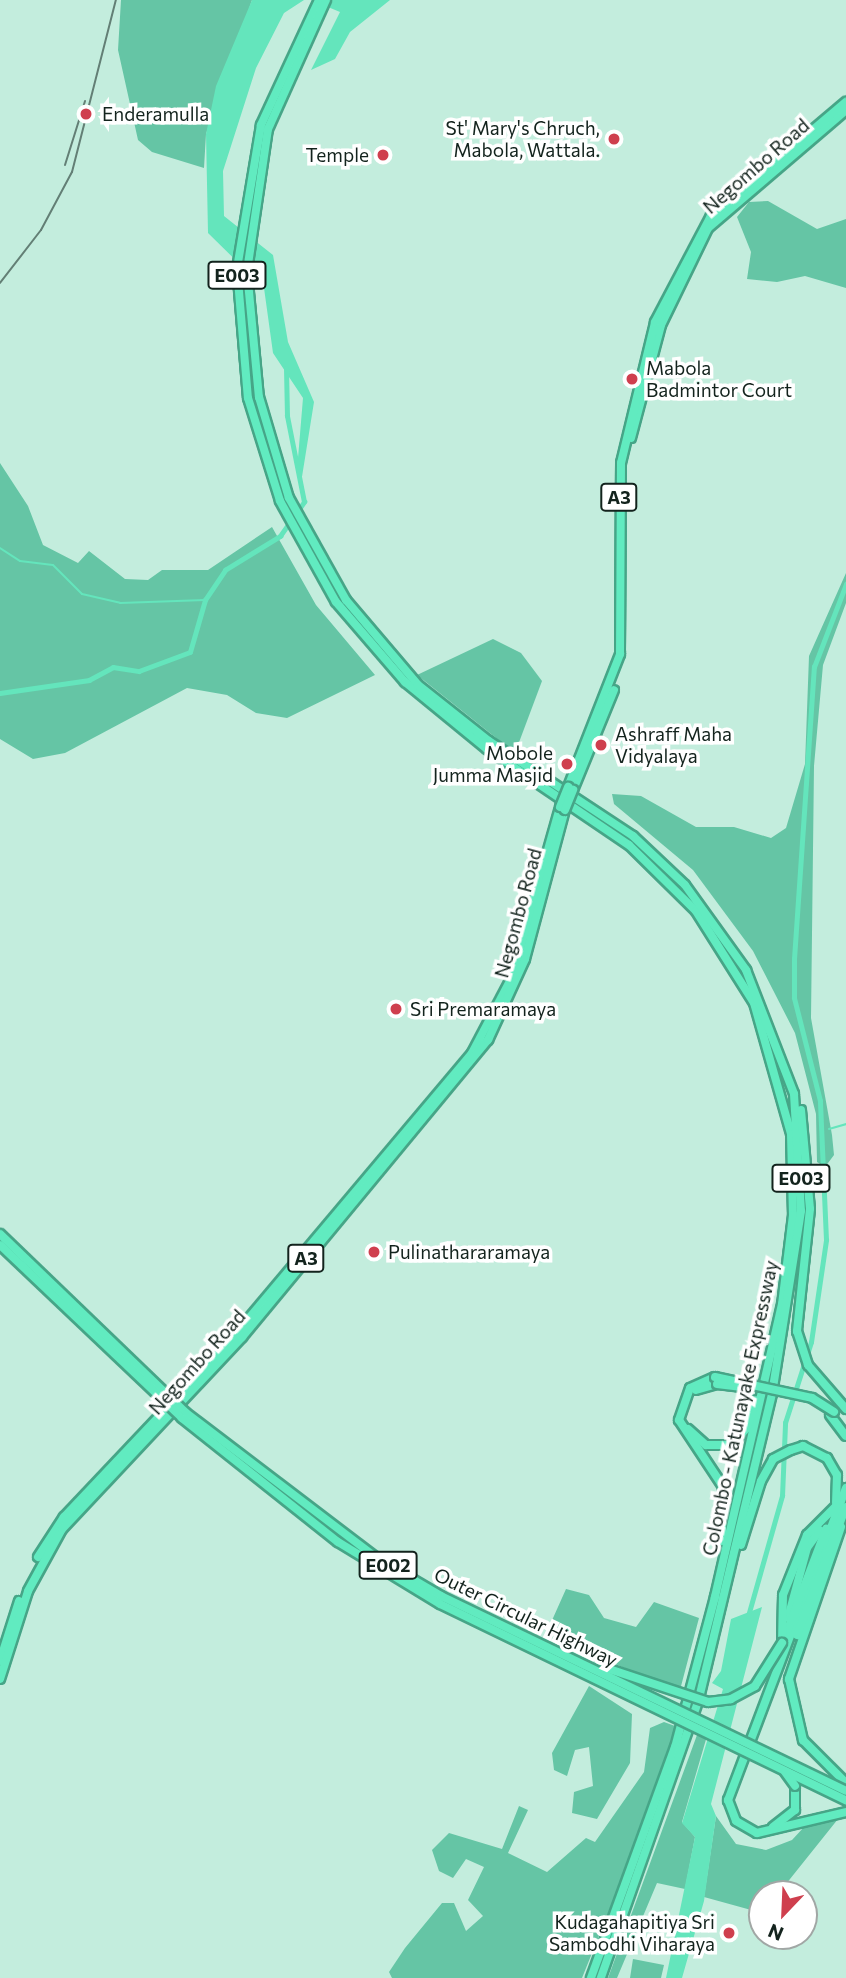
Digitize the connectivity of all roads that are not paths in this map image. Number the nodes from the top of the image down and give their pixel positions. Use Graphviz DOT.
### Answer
graph roads {
  1 [pos="319,0"];
  2 [pos="327,0"];
  3 [pos="846,102"];
  4 [pos="846,110"];
  5 [pos="310,552"];
  6 [pos="570,788"];
  7 [pos="794,1094"];
  8 [pos="0,1234"];
  9 [pos="0,1245"];
  10 [pos="782,1304"];
  11 [pos="225,1352"];
  12 [pos="716,1381"];
  13 [pos="846,1409"];
  14 [pos="832,1414"];
  15 [pos="846,1426"];
  16 [pos="846,1436"];
  17 [pos="846,1488"];
  18 [pos="846,1500"];
  19 [pos="845,1512"];
  20 [pos="828,1522"];
  21 [pos="721,1608"];
  22 [pos="788,1620"];
  23 [pos="707,1626"];
  24 [pos="796,1638"];
  25 [pos="782,1643"];
  26 [pos="564,1653"];
  27 [pos="0,1661"];
  28 [pos="0,1679"];
  29 [pos="720,1736"];
  30 [pos="846,1783"];
  31 [pos="846,1791"];
  32 [pos="846,1800"];
  33 [pos="846,1812"];
  34 [pos="591,1978"];
  35 [pos="601,1978"];
  1 -- 5 [label="highway, Colombo - Katunayake Expressway / E003"];
  2 -- 5 [label="highway, Colombo - Katunayake Expressway / E003"];
  3 -- 6 [label="highway, Negombo Road / A3"];
  4 -- 6 [label="highway, Negombo Road / A3"];
  5 -- 7 [label="highway, Colombo - Katunayake Expressway / E003"];
  5 -- 10 [label="highway, Colombo - Katunayake Expressway / E003"];
  6 -- 11 [label="highway, Negombo Road / A3, bridge"];
  7 -- 13 [label="highway"];
  7 -- 21 [label="highway, Colombo - Katunayake Expressway / E003"];
  8 -- 26 [label="highway, Outer Circular Highway / E002, bridge"];
  9 -- 29 [label="highway, Outer Circular Highway / E002, bridge"];
  10 -- 12 [label="highway"];
  10 -- 23 [label="highway, Colombo - Katunayake Expressway / E003"];
  11 -- 27 [label="highway, Negombo Road / A3"];
  11 -- 28 [label="highway, Negombo Road / A3"];
  12 -- 14 [label="highway, bridge"];
  12 -- 23 [label="highway"];
  14 -- 15 [label="highway"];
  14 -- 16 [label="highway"];
  17 -- 24 [label="highway"];
  18 -- 24 [label="highway"];
  19 -- 24 [label="highway"];
  19 -- 24 [label="highway"];
  20 -- 21 [label="highway"];
  20 -- 22 [label="highway"];
  20 -- 22 [label="highway"];
  20 -- 24 [label="highway"];
  20 -- 25 [label="highway"];
  20 -- 25 [label="highway"];
  21 -- 35 [label="highway, Colombo - Katunayake Expressway / E003"];
  22 -- 25 [label="highway"];
  23 -- 34 [label="highway, Colombo - Katunayake Expressway / E003"];
  24 -- 29 [label="highway, bridge"];
  24 -- 30 [label="highway"];
  24 -- 33 [label="highway"];
  25 -- 26 [label="highway, bridge"];
  26 -- 31 [label="highway, Outer Circular Highway / E002, bridge"];
  29 -- 32 [label="highway, Outer Circular Highway / E002, bridge"];
}
